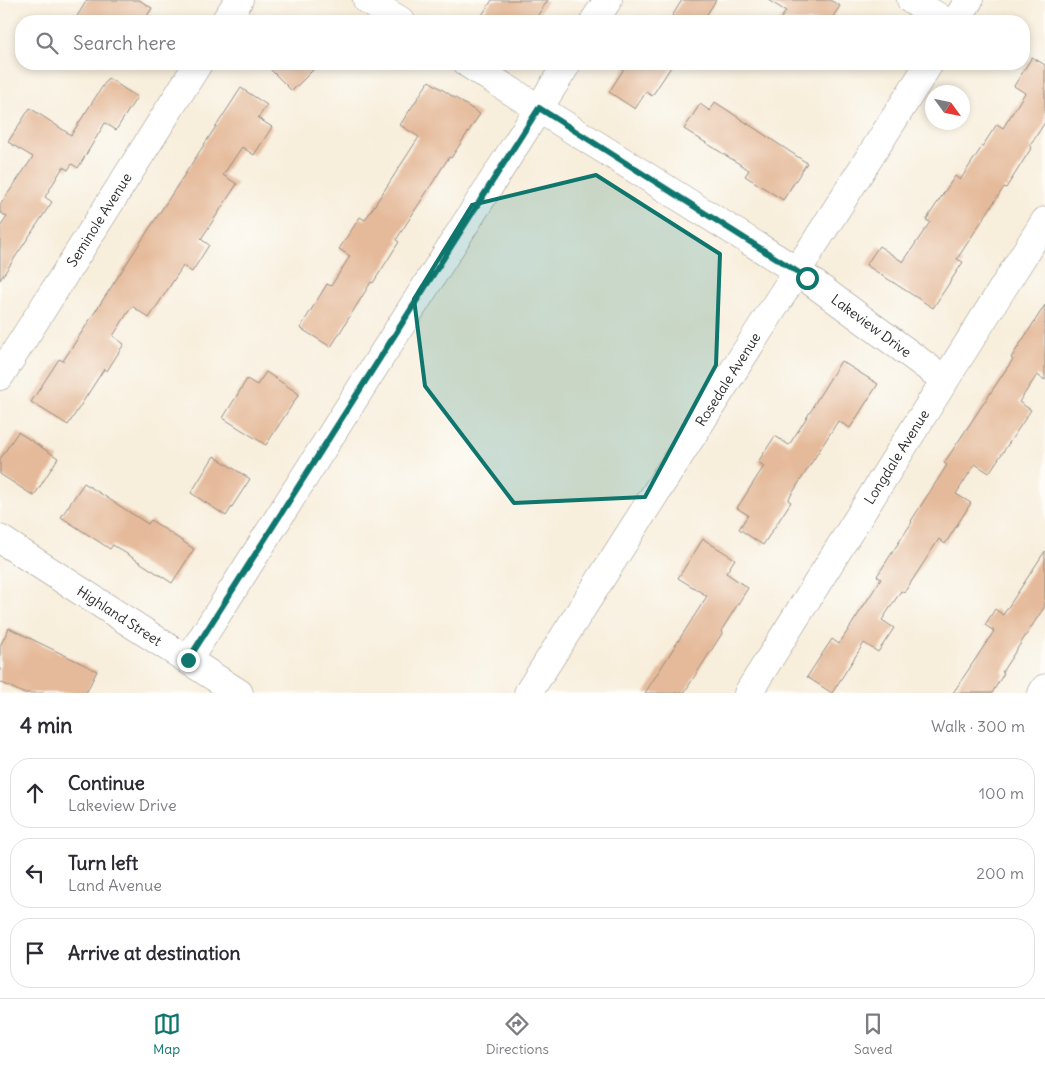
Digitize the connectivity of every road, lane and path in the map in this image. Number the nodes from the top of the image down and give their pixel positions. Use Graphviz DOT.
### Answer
graph roads {
  1 [pos="239,0"];
  2 [pos="367,0"];
  3 [pos="608,0"];
  4 [pos="912,0"];
  5 [pos="969,0"];
  6 [pos="229,15"];
  7 [pos="391,15"];
  8 [pos="598,15"];
  9 [pos="936,15"];
  10 [pos="960,15"];
  11 [pos="194,70"];
  12 [pos="478,70"];
  13 [pos="563,70"];
  14 [pos="925,70"];
  15 [pos="539,108"];
  16 [pos="1045,221"];
  17 [pos="797,271"];
  18 [pos="0,376"];
  19 [pos="945,380"];
  20 [pos="0,539"];
  21 [pos="188,660"];
  22 [pos="1045,688"];
  23 [pos="239,693"];
  24 [pos="528,693"];
  25 [pos="748,693"];
  26 [pos="1042,693"];
  1 -- 6 [label="street"];
  2 -- 7 [label="street"];
  3 -- 8 [label="street"];
  4 -- 9 [label="street"];
  5 -- 10 [label="street"];
  11 -- 18 [label="street, Seminole Avenue"];
  12 -- 15 [label="street, Lakeview Drive"];
  13 -- 15 [label="street"];
  14 -- 17 [label="street, Rosedale Avenue"];
  15 -- 17 [label="street, Lakeview Drive"];
  15 -- 21 [label="street"];
  16 -- 19 [label="street, Longdale Avenue"];
  17 -- 19 [label="street, Lakeview Drive"];
  17 -- 24 [label="street, Rosedale Avenue"];
  19 -- 25 [label="street, Longdale Avenue"];
  20 -- 21 [label="street, Highland Street"];
  21 -- 23 [label="street, Highland Street"];
  22 -- 26 [label="street"];
}
